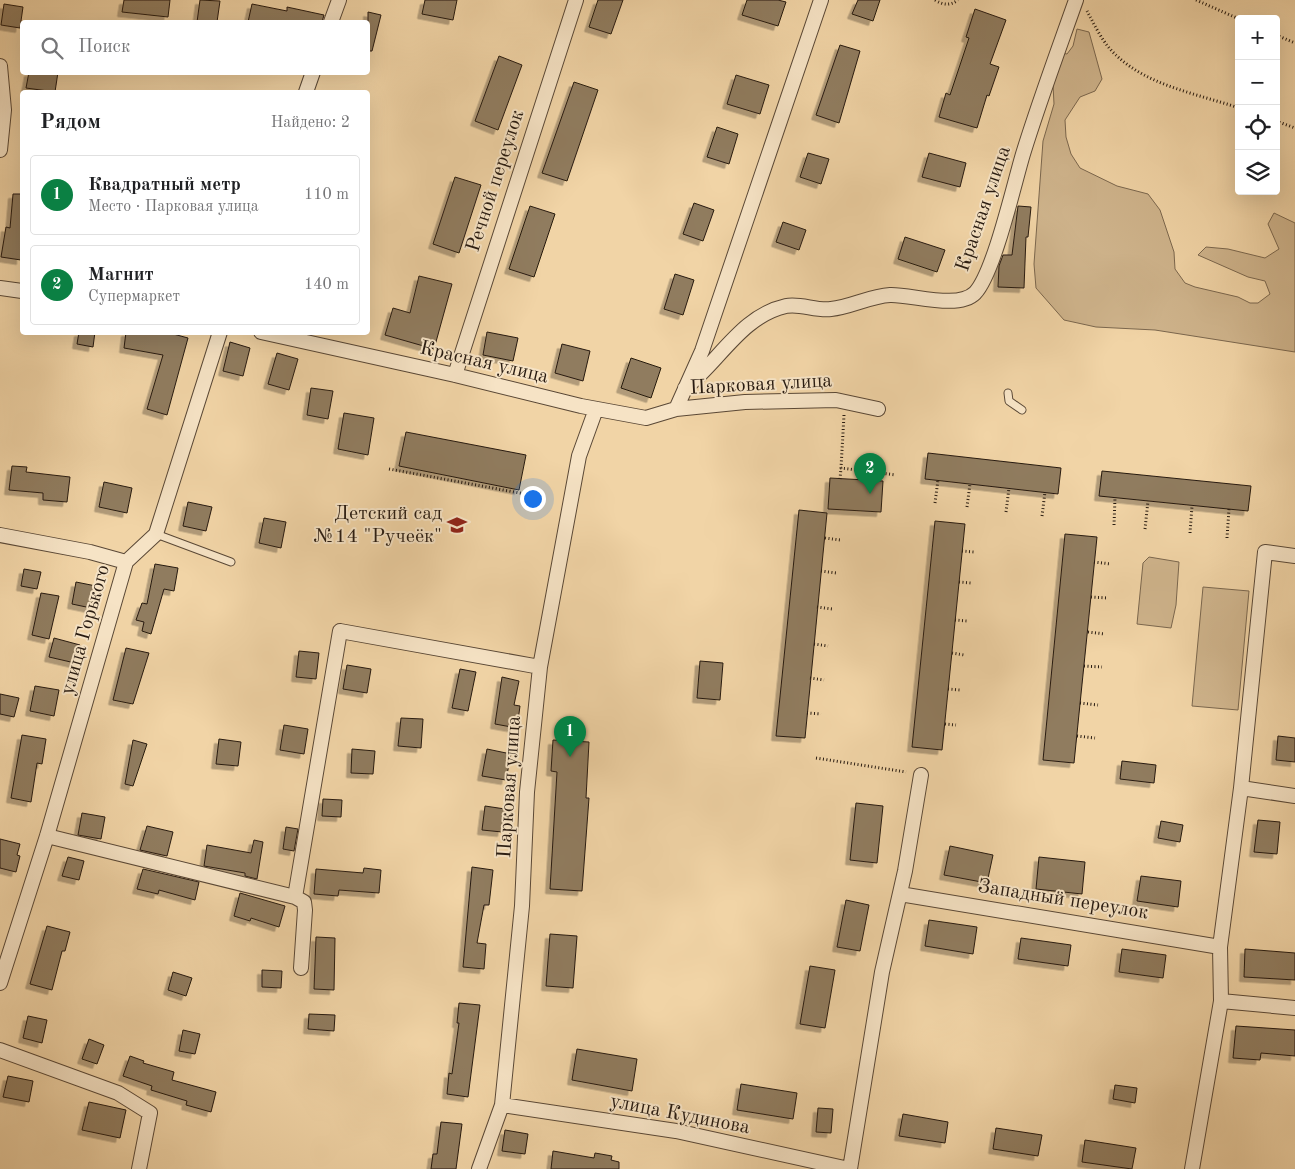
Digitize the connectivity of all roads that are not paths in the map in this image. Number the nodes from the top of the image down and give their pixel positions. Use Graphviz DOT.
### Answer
graph roads {
  1 [pos="339,0"];
  2 [pos="576,0"];
  3 [pos="821,0"];
  4 [pos="1079,3"];
  5 [pos="332,20"];
  6 [pos="0,66"];
  7 [pos="312,75"];
  8 [pos="307,90"];
  9 [pos="0,150"];
  10 [pos="0,288"];
  11 [pos="20,291"];
  12 [pos="219,335"];
  13 [pos="275,335"];
  14 [pos="455,375"];
  15 [pos="685,388"];
  16 [pos="1008,393"];
  17 [pos="596,409"];
  18 [pos="676,409"];
  19 [pos="878,409"];
  20 [pos="1022,410"];
  21 [pos="156,534"];
  22 [pos="0,535"];
  23 [pos="1295,556"];
  24 [pos="126,562"];
  25 [pos="231,562"];
  26 [pos="540,667"];
  27 [pos="922,775"];
  28 [pos="1241,788"];
  29 [pos="1295,796"];
  30 [pos="47,836"];
  31 [pos="900,894"];
  32 [pos="296,898"];
  33 [pos="1220,947"];
  34 [pos="301,968"];
  35 [pos="0,983"];
  36 [pos="1222,1001"];
  37 [pos="1295,1008"];
  38 [pos="0,1050"];
  39 [pos="502,1105"];
  40 [pos="139,1169"];
  41 [pos="479,1169"];
  42 [pos="849,1169"];
  43 [pos="1192,1169"];
  1 -- 5 [label="street"];
  2 -- 14 [label="street, Речной переулок"];
  3 -- 15 [label="street, Красная улица"];
  4 -- 15 [label="street, Красная улица"];
  6 -- 9 [label="street"];
  7 -- 8 [label="street"];
  10 -- 11 [label="street"];
  12 -- 21 [label="street, улица Горького"];
  13 -- 14 [label="street, Красная улица"];
  14 -- 17 [label="street, Красная улица"];
  15 -- 18 [label="street, Красная улица"];
  16 -- 20 [label="lane"];
  17 -- 18 [label="street, Красная улица"];
  17 -- 26 [label="street, Парковая улица"];
  18 -- 19 [label="street, Парковая улица"];
  21 -- 24 [label="street, улица Горького"];
  21 -- 25 [label="lane"];
  22 -- 24 [label="street"];
  23 -- 28 [label="street"];
  24 -- 30 [label="street, улица Горького"];
  26 -- 32 [label="street"];
  26 -- 39 [label="street, Парковая улица"];
  27 -- 31 [label="street"];
  28 -- 29 [label="street"];
  28 -- 33 [label="street"];
  30 -- 32 [label="street"];
  30 -- 35 [label="street, улица Горького"];
  31 -- 33 [label="street, Западный переулок"];
  31 -- 42 [label="street"];
  32 -- 34 [label="street"];
  33 -- 36 [label="street"];
  36 -- 37 [label="street"];
  36 -- 43 [label="street"];
  38 -- 40 [label="street"];
  39 -- 41 [label="street, Парковая улица"];
  39 -- 42 [label="street, улица Кудинова"];
}
